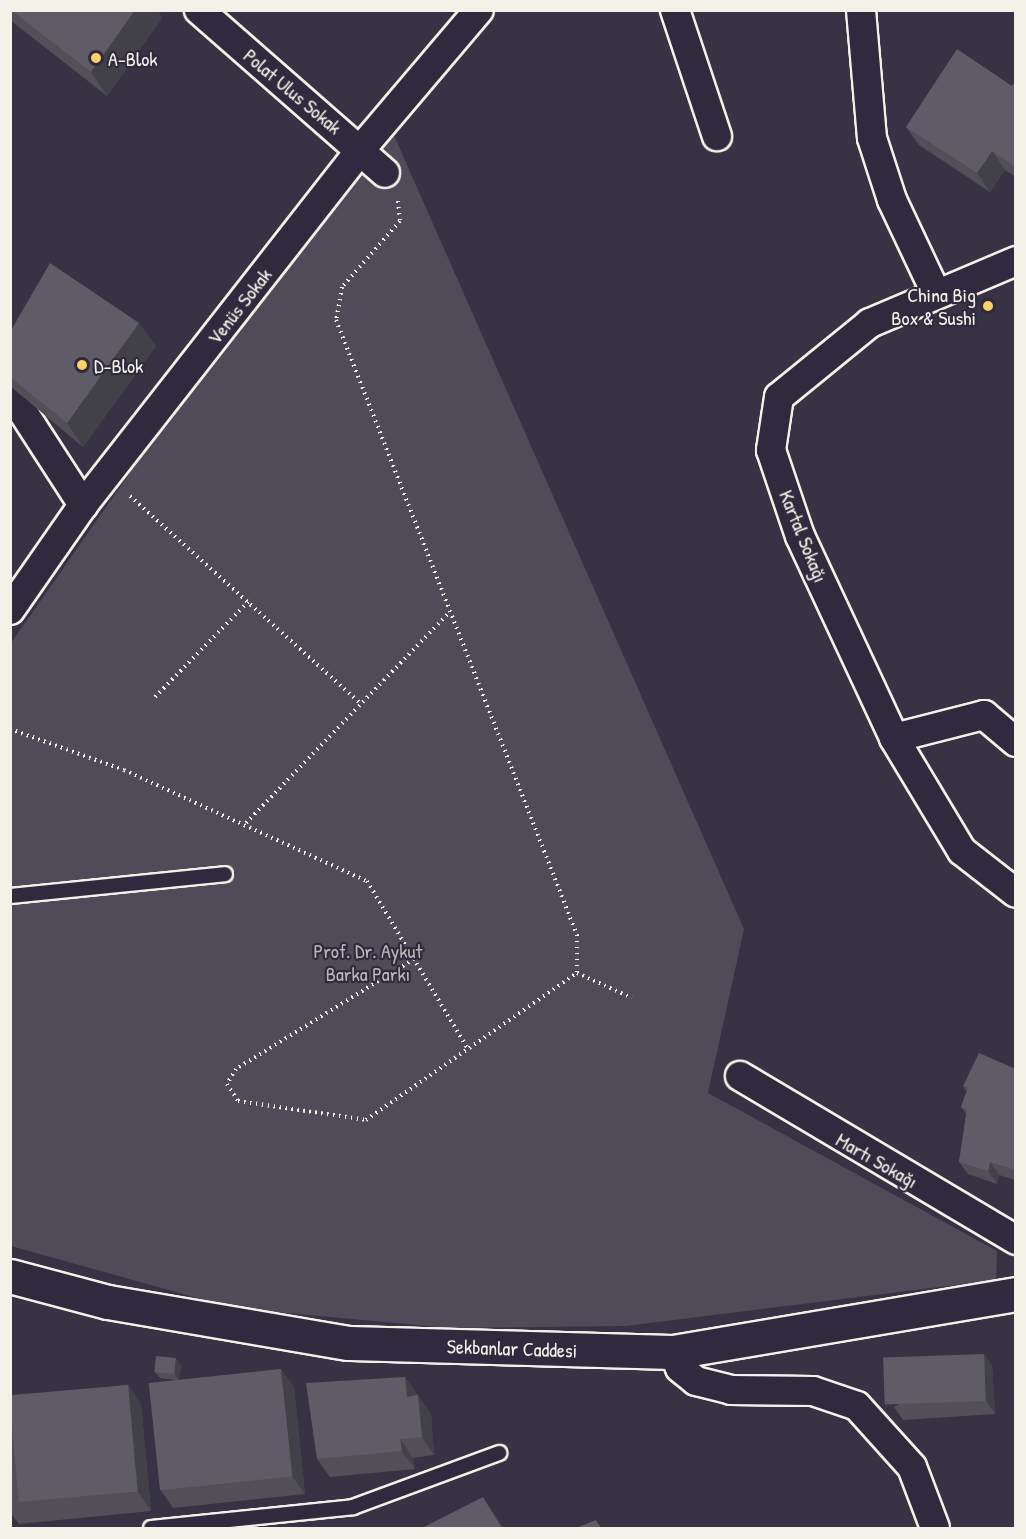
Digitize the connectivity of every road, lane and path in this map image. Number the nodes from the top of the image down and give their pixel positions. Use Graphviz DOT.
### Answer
graph roads {
  1 [pos="199,10"];
  2 [pos="479,10"];
  3 [pos="675,10"];
  4 [pos="861,10"];
  5 [pos="717,136"];
  6 [pos="361,149"];
  7 [pos="385,173"];
  8 [pos="1016,261"];
  9 [pos="936,293"];
  10 [pos="10,392"];
  11 [pos="107,475"];
  12 [pos="83,505"];
  13 [pos="248,602"];
  14 [pos="10,610"];
  15 [pos="449,613"];
  16 [pos="155,697"];
  17 [pos="361,704"];
  18 [pos="10,729"];
  19 [pos="894,738"];
  20 [pos="1016,742"];
  21 [pos="246,823"];
  22 [pos="225,874"];
  23 [pos="1016,893"];
  24 [pos="10,896"];
  25 [pos="414,959"];
  26 [pos="577,973"];
  27 [pos="632,998"];
  28 [pos="468,1049"];
  29 [pos="740,1076"];
  30 [pos="1016,1240"];
  31 [pos="10,1276"];
  32 [pos="1016,1294"];
  33 [pos="673,1352"];
  34 [pos="499,1453"];
  35 [pos="151,1528"];
  36 [pos="935,1528"];
  1 -- 6 [label="street, Polat Ulus Sokak"];
  2 -- 6 [label="street, Venüs Sokak"];
  3 -- 5 [label="street"];
  4 -- 9 [label="street"];
  6 -- 7 [label="street, Polat Ulus Sokak"];
  6 -- 11 [label="street, Venüs Sokak"];
  7 -- 15 [label="path"];
  8 -- 9 [label="street, Kartal Sokağı"];
  9 -- 19 [label="street, Kartal Sokağı"];
  10 -- 12 [label="street"];
  11 -- 12 [label="street, Venüs Sokak"];
  11 -- 13 [label="path"];
  12 -- 14 [label="street, Venüs Sokak"];
  13 -- 16 [label="path"];
  13 -- 17 [label="path"];
  15 -- 17 [label="path"];
  15 -- 26 [label="path"];
  17 -- 21 [label="path"];
  18 -- 21 [label="path"];
  19 -- 20 [label="street"];
  19 -- 23 [label="street, Kartal Sokağı"];
  21 -- 25 [label="path"];
  22 -- 24 [label="lane"];
  25 -- 28 [label="path"];
  25 -- 28 [label="path"];
  26 -- 27 [label="path"];
  26 -- 28 [label="path"];
  29 -- 30 [label="street, Martı Sokağı"];
  31 -- 33 [label="main road, Sekbanlar Caddesi"];
  32 -- 33 [label="main road, Sekbanlar Caddesi"];
  33 -- 36 [label="street"];
  34 -- 35 [label="lane"];
}
